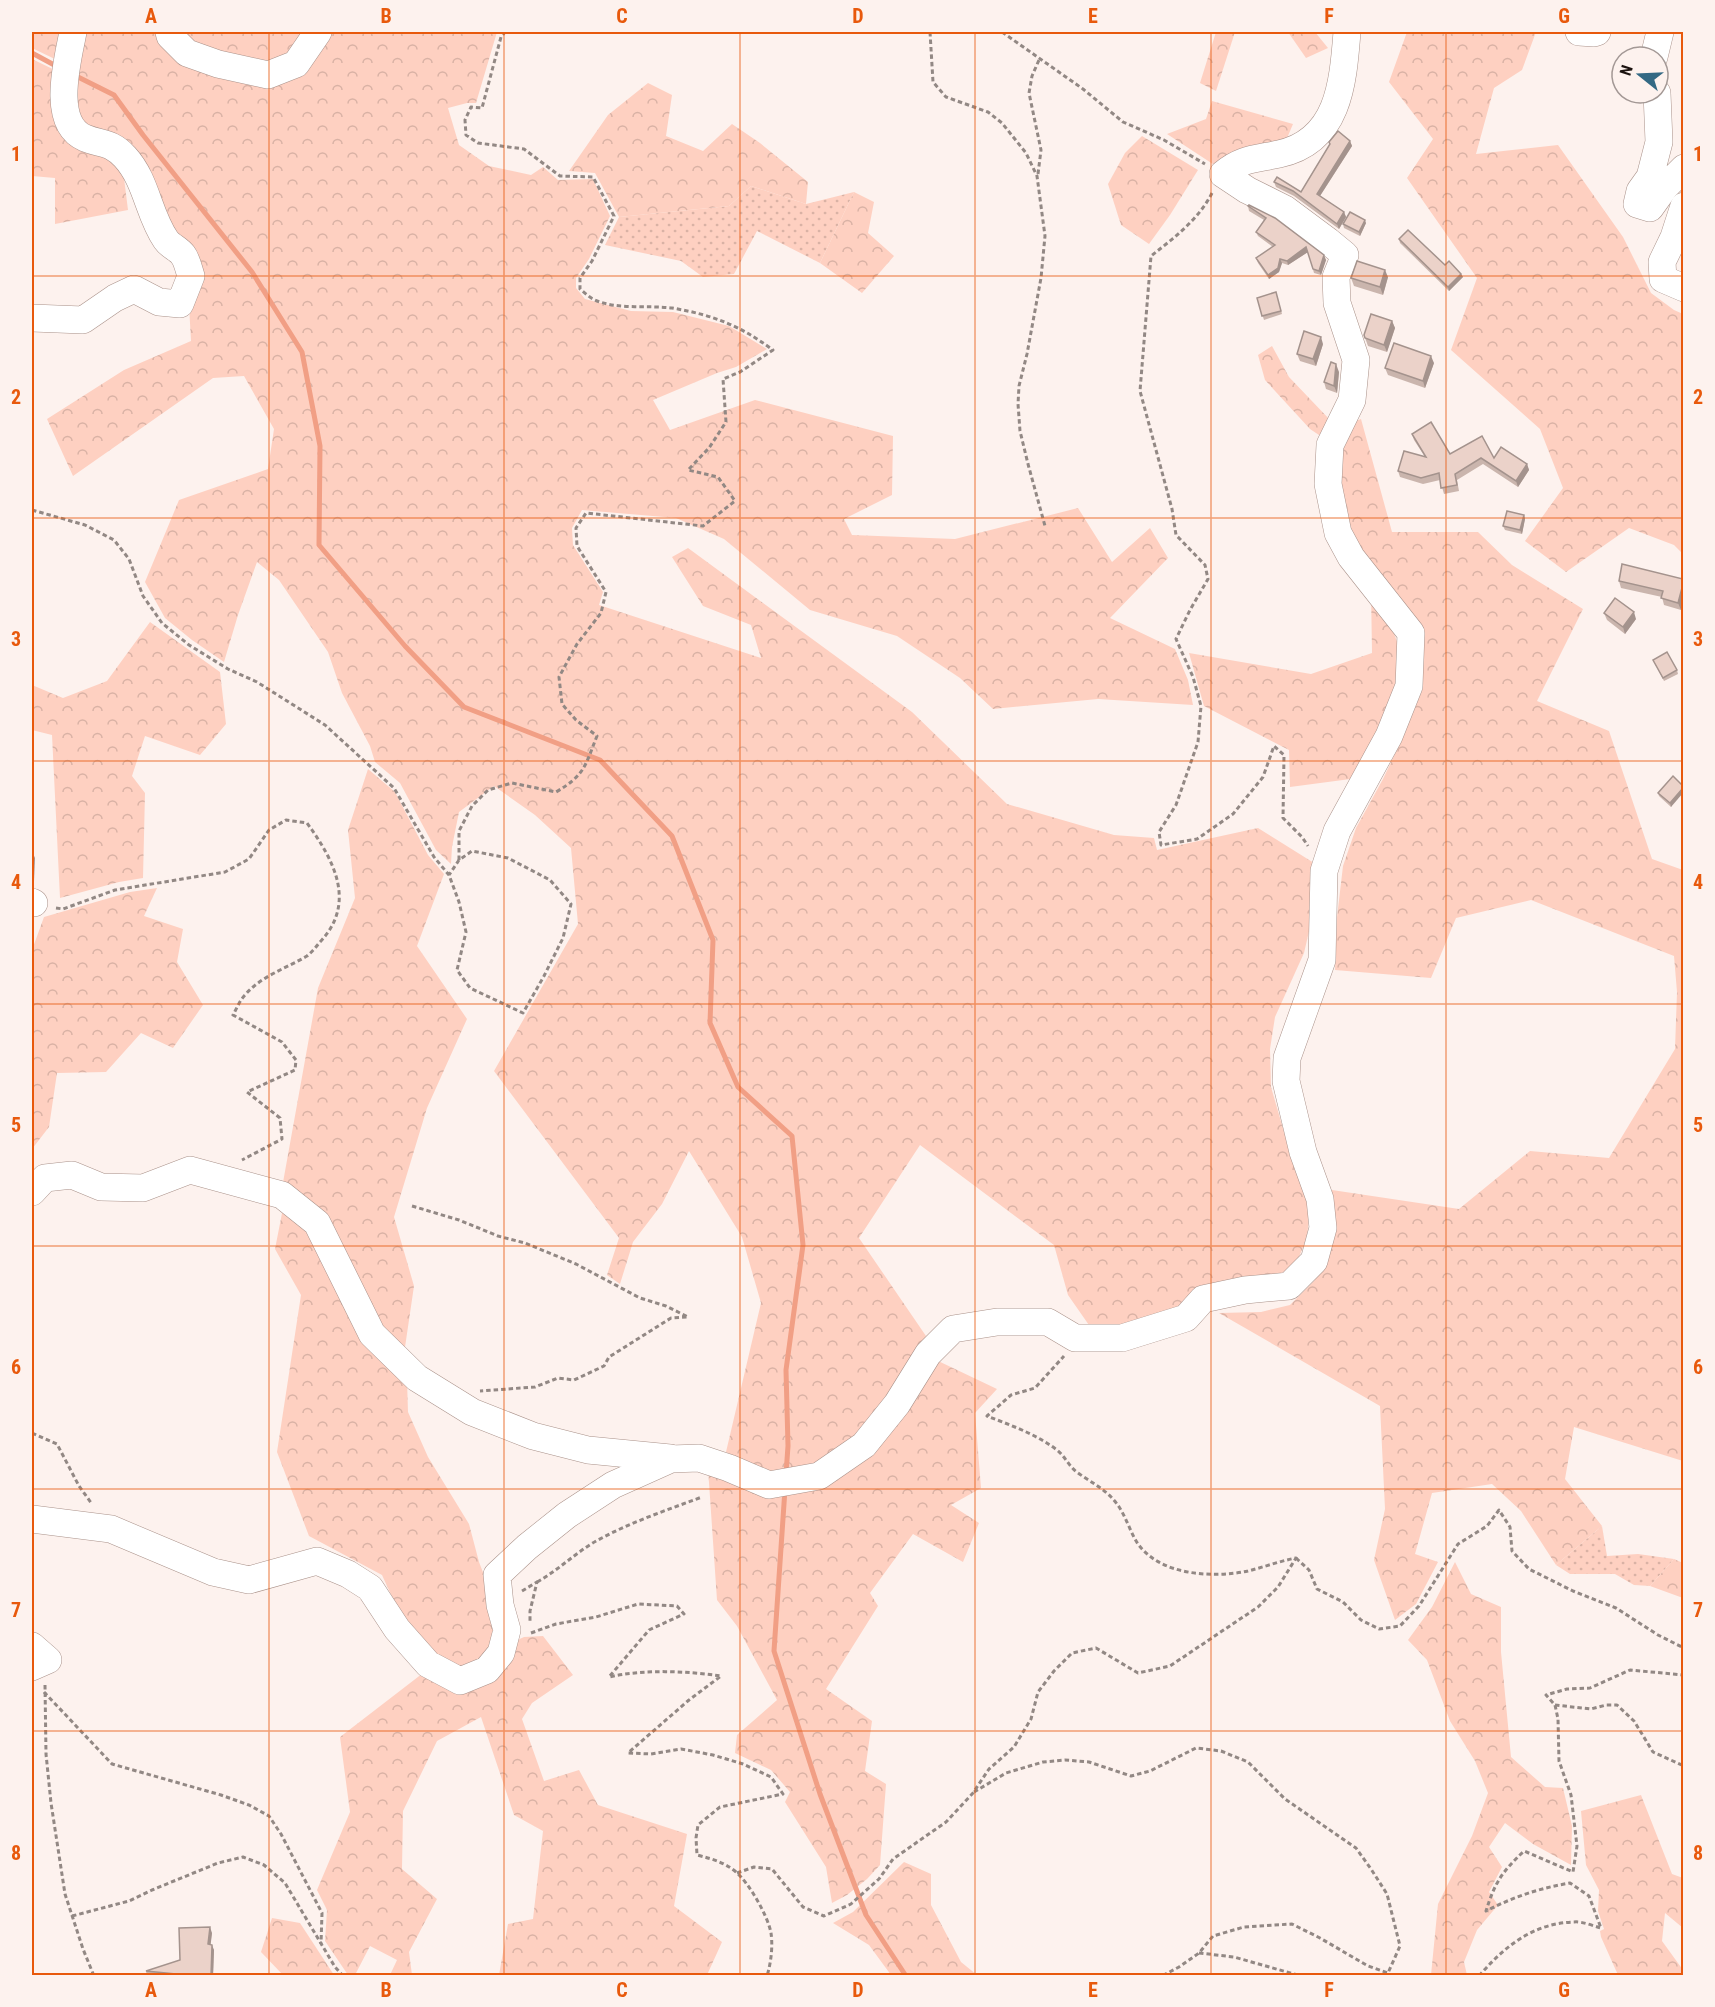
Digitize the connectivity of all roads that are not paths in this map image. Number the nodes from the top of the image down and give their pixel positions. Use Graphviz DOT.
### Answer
graph roads {
  1 [pos="73,32"];
  2 [pos="169,32"];
  3 [pos="318,32"];
  4 [pos="1347,32"];
  5 [pos="1580,32"];
  6 [pos="1597,32"];
  7 [pos="1657,105"];
  8 [pos="1683,168"];
  9 [pos="1683,206"];
  10 [pos="1683,288"];
  11 [pos="32,318"];
  12 [pos="32,1192"];
  13 [pos="671,1458"];
  14 [pos="32,1519"];
  1 -- 11 [label="street"];
  2 -- 3 [label="street"];
  4 -- 13 [label="street"];
  5 -- 6 [label="street"];
  7 -- 8 [label="street"];
  9 -- 10 [label="street"];
  12 -- 13 [label="street"];
  13 -- 14 [label="street"];
}
